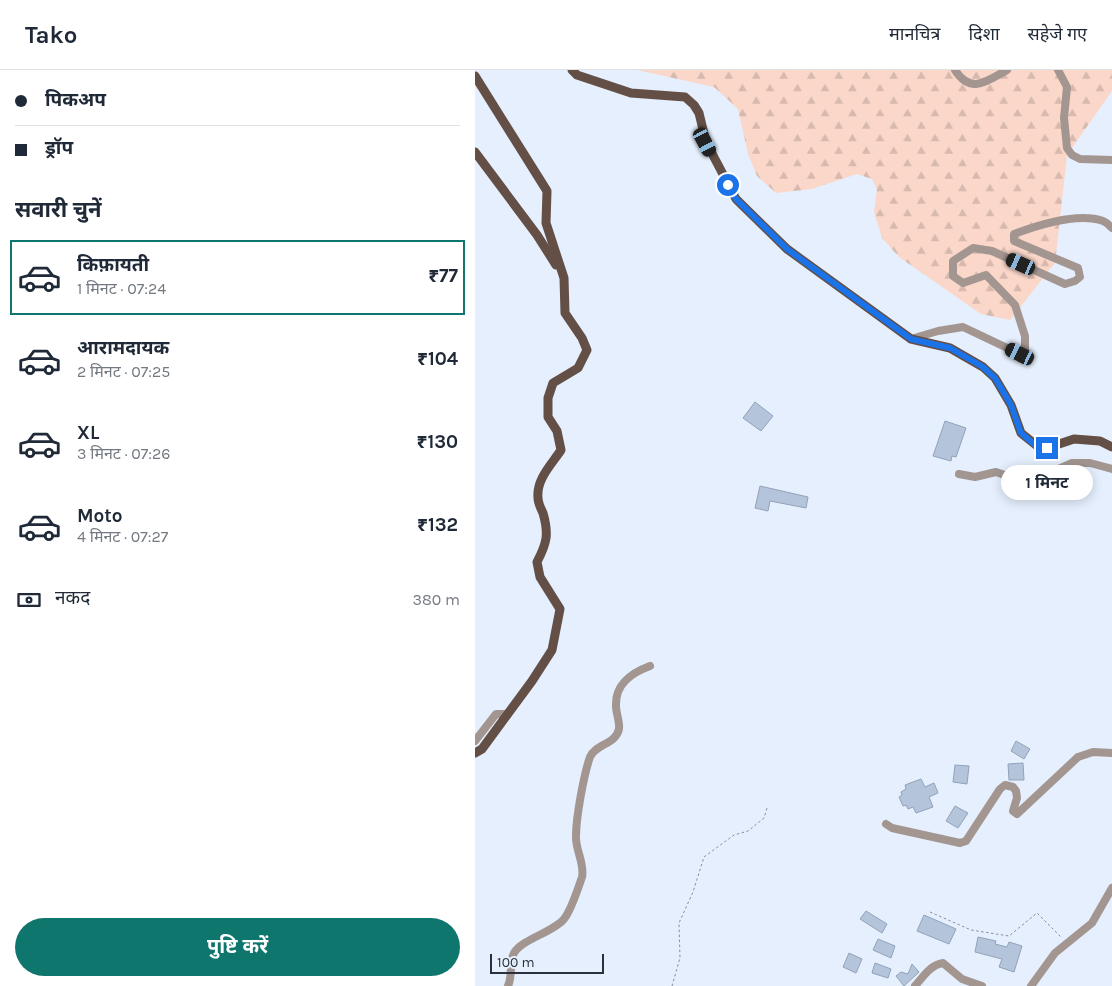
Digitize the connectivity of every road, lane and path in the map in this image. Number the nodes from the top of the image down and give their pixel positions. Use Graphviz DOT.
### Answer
graph roads {
  1 [pos="572,70"];
  2 [pos="955,70"];
  3 [pos="1007,70"];
  4 [pos="1058,70"];
  5 [pos="475,76"];
  6 [pos="475,152"];
  7 [pos="1112,160"];
  8 [pos="1112,228"];
  9 [pos="565,278"];
  10 [pos="911,339"];
  11 [pos="1112,447"];
  12 [pos="1112,469"];
  13 [pos="959,474"];
  14 [pos="650,666"];
  15 [pos="508,714"];
  16 [pos="475,742"];
  17 [pos="1112,752"];
  18 [pos="475,753"];
  19 [pos="767,808"];
  20 [pos="886,824"];
  21 [pos="1112,888"];
  22 [pos="930,912"];
  23 [pos="1067,943"];
  24 [pos="508,986"];
  25 [pos="672,986"];
  26 [pos="915,986"];
  27 [pos="982,986"];
  28 [pos="1031,986"];
  1 -- 10 [label="main road"];
  2 -- 3 [label="street"];
  4 -- 7 [label="street"];
  5 -- 9 [label="main road"];
  6 -- 9 [label="main road"];
  8 -- 10 [label="street"];
  9 -- 15 [label="main road"];
  10 -- 11 [label="main road"];
  12 -- 13 [label="street"];
  14 -- 24 [label="street"];
  15 -- 16 [label="street"];
  15 -- 18 [label="main road"];
  17 -- 20 [label="street"];
  19 -- 25 [label="path"];
  21 -- 23 [label="street"];
  22 -- 23 [label="path"];
  23 -- 28 [label="street"];
  26 -- 27 [label="street"];
}
